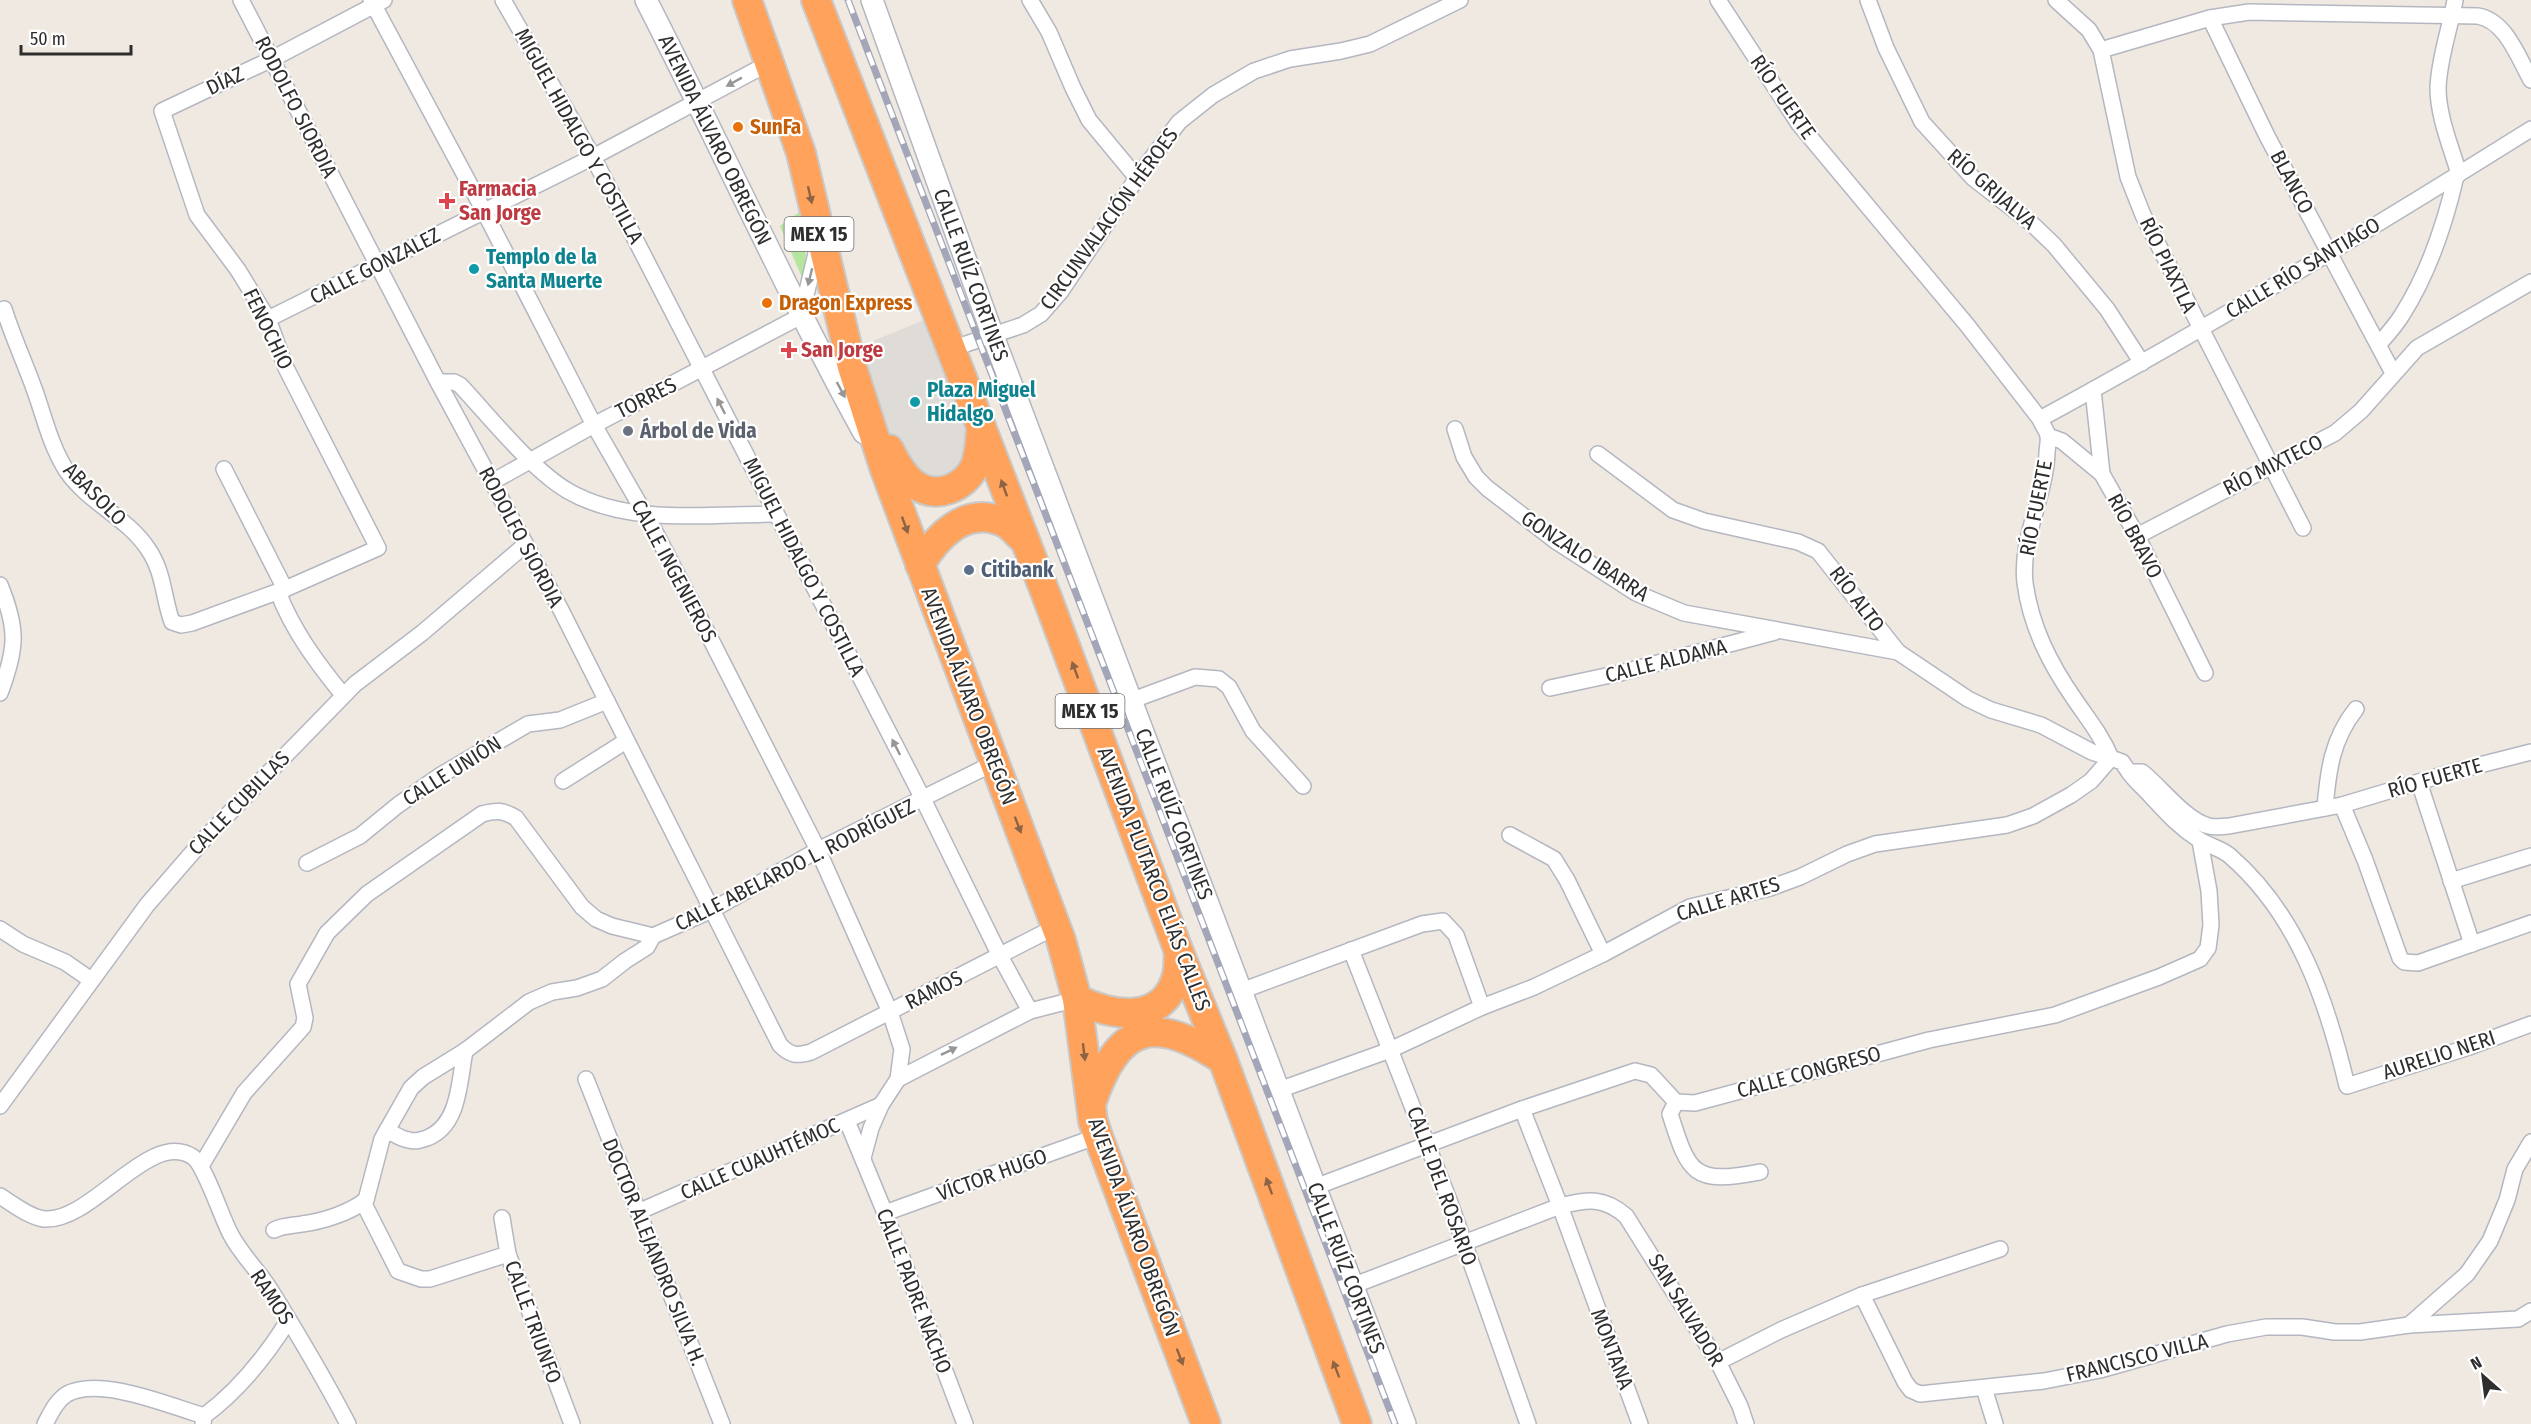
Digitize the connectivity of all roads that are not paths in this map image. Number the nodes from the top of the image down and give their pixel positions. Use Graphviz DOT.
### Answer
graph roads {
  1 [pos="241,0"];
  2 [pos="503,0"];
  3 [pos="646,0"];
  4 [pos="747,0"];
  5 [pos="766,0"];
  6 [pos="816,0"];
  7 [pos="825,0"];
  8 [pos="838,0"];
  9 [pos="872,0"];
  10 [pos="1030,0"];
  11 [pos="1460,0"];
  12 [pos="1718,0"];
  13 [pos="1868,0"];
  14 [pos="2056,0"];
  15 [pos="376,2"];
  16 [pos="2453,7"];
  17 [pos="2210,18"];
  18 [pos="831,37"];
  19 [pos="2101,50"];
  20 [pos="272,59"];
  21 [pos="769,63"];
  22 [pos="2531,80"];
  23 [pos="698,102"];
  24 [pos="162,111"];
  25 [pos="2531,129"];
  26 [pos="801,153"];
  27 [pos="593,157"];
  28 [pos="2457,175"];
  29 [pos="1137,178"];
  30 [pos="484,211"];
  31 [pos="820,238"];
  32 [pos="2329,253"];
  33 [pos="378,266"];
  34 [pos="2531,282"];
  35 [pos="4,309"];
  36 [pos="839,315"];
  37 [pos="801,316"];
  38 [pos="268,319"];
  39 [pos="2200,330"];
  40 [pos="993,336"];
  41 [pos="2379,344"];
  42 [pos="951,349"];
  43 [pos="2142,363"];
  44 [pos="702,369"];
  45 [pos="2393,373"];
  46 [pos="438,382"];
  47 [pos="2093,390"];
  48 [pos="2040,419"];
  49 [pos="594,425"];
  50 [pos="981,426"];
  51 [pos="1455,429"];
  52 [pos="2048,436"];
  53 [pos="1598,454"];
  54 [pos="531,460"];
  55 [pos="2272,465"];
  56 [pos="224,469"];
  57 [pos="885,470"];
  58 [pos="2102,474"];
  59 [pos="492,482"];
  60 [pos="645,514"];
  61 [pos="776,514"];
  62 [pos="2303,528"];
  63 [pos="2137,536"];
  64 [pos="1023,539"];
  65 [pos="525,545"];
  66 [pos="920,566"];
  67 [pos="0,585"];
  68 [pos="282,590"];
  69 [pos="1781,631"];
  70 [pos="1898,652"];
  71 [pos="2205,673"];
  72 [pos="1550,688"];
  73 [pos="0,693"];
  74 [pos="343,695"];
  75 [pos="1130,700"];
  76 [pos="606,701"];
  77 [pos="2356,709"];
  78 [pos="627,741"];
  79 [pos="2531,752"];
  80 [pos="2111,758"];
  81 [pos="994,763"];
  82 [pos="2129,772"];
  83 [pos="563,782"];
  84 [pos="2419,782"];
  85 [pos="1303,786"];
  86 [pos="923,799"];
  87 [pos="2342,805"];
  88 [pos="2325,808"];
  89 [pos="1510,835"];
  90 [pos="2200,841"];
  91 [pos="818,850"];
  92 [pos="2531,856"];
  93 [pos="308,863"];
  94 [pos="2451,881"];
  95 [pos="712,910"];
  96 [pos="2531,923"];
  97 [pos="1057,926"];
  98 [pos="0,929"];
  99 [pos="652,936"];
  100 [pos="2472,944"];
  101 [pos="1351,950"];
  102 [pos="1179,952"];
  103 [pos="1603,954"];
  104 [pos="1000,956"];
  105 [pos="91,980"];
  106 [pos="1241,991"];
  107 [pos="1077,999"];
  108 [pos="1482,1007"];
  109 [pos="1030,1011"];
  110 [pos="890,1012"];
  111 [pos="1146,1022"];
  112 [pos="2531,1024"];
  113 [pos="1390,1050"];
  114 [pos="465,1051"];
  115 [pos="811,1052"];
  116 [pos="1223,1060"];
  117 [pos="898,1078"];
  118 [pos="586,1079"];
  119 [pos="1279,1090"];
  120 [pos="1091,1102"];
  121 [pos="1676,1102"];
  122 [pos="881,1105"];
  123 [pos="0,1106"];
  124 [pos="1522,1110"];
  125 [pos="847,1121"];
  126 [pos="387,1130"];
  127 [pos="1098,1136"];
  128 [pos="2531,1142"];
  129 [pos="1428,1145"];
  130 [pos="863,1158"];
  131 [pos="201,1166"];
  132 [pos="1760,1172"];
  133 [pos="1316,1186"];
  134 [pos="0,1196"];
  135 [pos="363,1202"];
  136 [pos="1560,1206"];
  137 [pos="638,1212"];
  138 [pos="885,1213"];
  139 [pos="502,1218"];
  140 [pos="274,1230"];
  141 [pos="1463,1244"];
  142 [pos="2000,1249"];
  143 [pos="508,1254"];
  144 [pos="1352,1286"];
  145 [pos="1863,1295"];
  146 [pos="2531,1311"];
  147 [pos="288,1320"];
  148 [pos="2409,1325"];
  149 [pos="1718,1362"];
  150 [pos="1984,1388"];
  151 [pos="203,1420"];
  152 [pos="45,1424"];
  153 [pos="348,1424"];
  154 [pos="572,1424"];
  155 [pos="722,1424"];
  156 [pos="965,1424"];
  157 [pos="1206,1424"];
  158 [pos="1357,1424"];
  159 [pos="1405,1424"];
  160 [pos="1528,1424"];
  161 [pos="1640,1424"];
  162 [pos="1746,1424"];
  163 [pos="1995,1424"];
  1 -- 20 [label="street, RODOLFO SIORDIA"];
  2 -- 27 [label="street, MIGUEL HIDALGO Y COSTILLA"];
  3 -- 23 [label="street, AVENIDA ÁLVARO OBREGÓN"];
  4 -- 21 [label="highway, MEX 15"];
  5 -- 26 [label="highway"];
  6 -- 18 [label="highway, AVENIDA PLUTARCO ELÍAS CALLES / MEX 15"];
  7 -- 18 [label="highway"];
  8 -- 18 [label="highway"];
  9 -- 40 [label="street, CALLE RUÍZ CORTINES"];
  10 -- 29 [label="street"];
  11 -- 29 [label="street, CIRCUNVALACIÓN HÉROES"];
  12 -- 48 [label="street, RÍO FUERTE"];
  13 -- 43 [label="street, RÍO GRIJALVA"];
  14 -- 19 [label="street, RÍO PIAXTLA"];
  15 -- 20 [label="street, DÍAZ"];
  15 -- 30 [label="street, CALLE INGENIEROS"];
  16 -- 17 [label="street"];
  16 -- 22 [label="street"];
  16 -- 28 [label="street"];
  17 -- 19 [label="street"];
  17 -- 32 [label="street, BLANCO"];
  18 -- 42 [label="highway, AVENIDA PLUTARCO ELÍAS CALLES / MEX 15"];
  19 -- 39 [label="street, RÍO PIAXTLA"];
  20 -- 24 [label="street, DÍAZ"];
  20 -- 33 [label="street, RODOLFO SIORDIA"];
  21 -- 23 [label="street, CALLE GONZALEZ, one-way"];
  21 -- 26 [label="highway, MEX 15"];
  23 -- 27 [label="street, CALLE GONZALEZ"];
  23 -- 37 [label="street, AVENIDA ÁLVARO OBREGÓN"];
  24 -- 38 [label="street, FENOCHIO"];
  25 -- 28 [label="street, CALLE RÍO SANTIAGO"];
  26 -- 31 [label="highway, MEX 15, one-way"];
  27 -- 30 [label="street, CALLE GONZALEZ"];
  27 -- 44 [label="street, MIGUEL HIDALGO Y COSTILLA"];
  28 -- 32 [label="street, CALLE RÍO SANTIAGO"];
  28 -- 41 [label="street"];
  29 -- 40 [label="street, CIRCUNVALACIÓN HÉROES"];
  30 -- 33 [label="street, CALLE GONZALEZ"];
  30 -- 49 [label="street, CALLE INGENIEROS"];
  31 -- 36 [label="highway, MEX 15"];
  31 -- 37 [label="street, one-way"];
  32 -- 39 [label="street, CALLE RÍO SANTIAGO"];
  32 -- 41 [label="street, BLANCO"];
  33 -- 38 [label="street, CALLE GONZALEZ"];
  33 -- 46 [label="street, RODOLFO SIORDIA"];
  34 -- 45 [label="street, RÍO MIXTECO"];
  35 -- 68 [label="street, ABASOLO"];
  36 -- 50 [label="highway"];
  36 -- 57 [label="highway, MEX 15"];
  37 -- 44 [label="street, TORRES"];
  37 -- 57 [label="street, AVENIDA ÁLVARO OBREGÓN, one-way"];
  38 -- 68 [label="street, FENOCHIO"];
  39 -- 43 [label="street, CALLE RÍO SANTIAGO"];
  39 -- 55 [label="street, RÍO PIAXTLA"];
  40 -- 42 [label="street, CIRCUNVALACIÓN HÉROES"];
  40 -- 75 [label="street, CALLE RUÍZ CORTINES"];
  41 -- 45 [label="street, BLANCO"];
  42 -- 50 [label="highway, AVENIDA PLUTARCO ELÍAS CALLES / MEX 15"];
  43 -- 47 [label="street, CALLE RÍO SANTIAGO"];
  44 -- 49 [label="street, TORRES"];
  61 -- 44 [label="street, MIGUEL HIDALGO Y COSTILLA, one-way"];
  45 -- 55 [label="street, RÍO MIXTECO"];
  46 -- 54 [label="street"];
  46 -- 59 [label="street, RODOLFO SIORDIA"];
  47 -- 48 [label="street, CALLE RÍO SANTIAGO"];
  47 -- 58 [label="street, RÍO BRAVO"];
  48 -- 52 [label="street, RÍO FUERTE"];
  49 -- 54 [label="street, TORRES"];
  49 -- 60 [label="street, CALLE INGENIEROS"];
  64 -- 50 [label="highway, AVENIDA PLUTARCO ELÍAS CALLES / MEX 15, one-way"];
  51 -- 69 [label="street, GONZALO IBARRA"];
  52 -- 58 [label="street"];
  52 -- 80 [label="street, RÍO FUERTE"];
  53 -- 70 [label="street, RÍO ALTO"];
  54 -- 59 [label="street, TORRES"];
  54 -- 60 [label="street"];
  55 -- 62 [label="street, RÍO PIAXTLA"];
  55 -- 63 [label="street, RÍO MIXTECO"];
  56 -- 68 [label="street"];
  57 -- 66 [label="highway, AVENIDA ÁLVARO OBREGÓN / MEX 15, one-way"];
  58 -- 63 [label="street, RÍO BRAVO"];
  59 -- 65 [label="street, RODOLFO SIORDIA"];
  60 -- 61 [label="street"];
  60 -- 91 [label="street, CALLE INGENIEROS"];
  86 -- 61 [label="street, MIGUEL HIDALGO Y COSTILLA, one-way"];
  63 -- 71 [label="street, RÍO BRAVO"];
  64 -- 66 [label="highway"];
  102 -- 64 [label="highway, AVENIDA PLUTARCO ELÍAS CALLES / MEX 15, one-way"];
  65 -- 74 [label="street, CALLE CUBILLAS"];
  65 -- 76 [label="street, RODOLFO SIORDIA"];
  66 -- 81 [label="highway, AVENIDA ÁLVARO OBREGÓN / MEX 15"];
  67 -- 73 [label="street"];
  68 -- 74 [label="street"];
  69 -- 70 [label="street, GONZALO IBARRA"];
  69 -- 72 [label="street, CALLE ALDAMA"];
  70 -- 80 [label="street, RÍO ALTO"];
  74 -- 105 [label="street, CALLE CUBILLAS"];
  75 -- 85 [label="street"];
  75 -- 106 [label="street, CALLE RUÍZ CORTINES"];
  76 -- 78 [label="street, RODOLFO SIORDIA"];
  76 -- 93 [label="street, CALLE UNIÓN"];
  77 -- 88 [label="street"];
  78 -- 83 [label="street"];
  78 -- 95 [label="street, RODOLFO SIORDIA"];
  79 -- 84 [label="street, RÍO FUERTE"];
  80 -- 82 [label="street, RÍO FUERTE"];
  80 -- 103 [label="street, CALLE ARTES"];
  81 -- 86 [label="street, CALLE ABELARDO L. RODRÍGUEZ"];
  81 -- 97 [label="highway, AVENIDA ÁLVARO OBREGÓN / MEX 15, one-way"];
  82 -- 88 [label="street, RÍO FUERTE"];
  82 -- 90 [label="street"];
  84 -- 87 [label="street, RÍO FUERTE"];
  84 -- 94 [label="street"];
  86 -- 91 [label="street, CALLE ABELARDO L. RODRÍGUEZ"];
  86 -- 104 [label="street, MIGUEL HIDALGO Y COSTILLA"];
  87 -- 88 [label="street, RÍO FUERTE"];
  87 -- 100 [label="street"];
  89 -- 103 [label="street"];
  90 -- 112 [label="street, AURELIO NERI"];
  90 -- 121 [label="street, CALLE CONGRESO"];
  91 -- 95 [label="street, CALLE ABELARDO L. RODRÍGUEZ"];
  91 -- 110 [label="street, CALLE INGENIEROS"];
  92 -- 94 [label="street"];
  94 -- 100 [label="street"];
  95 -- 99 [label="street, CALLE ABELARDO L. RODRÍGUEZ"];
  95 -- 115 [label="street, RODOLFO SIORDIA"];
  96 -- 100 [label="street"];
  97 -- 104 [label="street, RAMOS"];
  97 -- 107 [label="highway, AVENIDA ÁLVARO OBREGÓN / MEX 15"];
  98 -- 105 [label="street"];
  99 -- 114 [label="street"];
  99 -- 131 [label="street, CALLE ABELARDO L. RODRÍGUEZ"];
  101 -- 106 [label="street"];
  101 -- 108 [label="street"];
  101 -- 113 [label="street, CALLE DEL ROSARIO"];
  102 -- 111 [label="highway"];
  102 -- 116 [label="highway, AVENIDA PLUTARCO ELÍAS CALLES / MEX 15"];
  103 -- 108 [label="street, CALLE ARTES"];
  104 -- 109 [label="street, MIGUEL HIDALGO Y COSTILLA"];
  104 -- 110 [label="street, RAMOS"];
  105 -- 123 [label="street, CALLE CUBILLAS"];
  106 -- 119 [label="street, CALLE RUÍZ CORTINES"];
  107 -- 109 [label="street"];
  107 -- 111 [label="highway"];
  107 -- 120 [label="highway, AVENIDA ÁLVARO OBREGÓN / MEX 15, one-way"];
  108 -- 113 [label="street, CALLE ARTES"];
  117 -- 109 [label="street, one-way"];
  110 -- 115 [label="street, RAMOS"];
  110 -- 117 [label="street, CALLE INGENIEROS"];
  111 -- 116 [label="highway"];
  111 -- 120 [label="highway"];
  113 -- 119 [label="street, CALLE ARTES"];
  113 -- 129 [label="street, CALLE DEL ROSARIO"];
  114 -- 126 [label="street"];
  114 -- 126 [label="street"];
  158 -- 116 [label="highway, AVENIDA PLUTARCO ELÍAS CALLES / MEX 15, one-way"];
  117 -- 122 [label="street, CALLE INGENIEROS"];
  118 -- 137 [label="street, DOCTOR ALEJANDRO SILVA H."];
  119 -- 133 [label="street, CALLE RUÍZ CORTINES"];
  120 -- 127 [label="highway, AVENIDA ÁLVARO OBREGÓN / MEX 15"];
  121 -- 124 [label="street"];
  121 -- 132 [label="street"];
  122 -- 125 [label="street, CALLE CUAUHTÉMOC"];
  122 -- 130 [label="street, CALLE INGENIEROS"];
  124 -- 129 [label="street"];
  124 -- 136 [label="street, MONTANA"];
  125 -- 130 [label="street"];
  125 -- 137 [label="street, CALLE CUAUHTÉMOC"];
  126 -- 135 [label="street"];
  127 -- 138 [label="street, VÍCTOR HUGO"];
  127 -- 157 [label="highway, AVENIDA ÁLVARO OBREGÓN / MEX 15, one-way"];
  128 -- 148 [label="street"];
  129 -- 133 [label="street"];
  129 -- 141 [label="street, CALLE DEL ROSARIO"];
  130 -- 138 [label="street, CALLE PADRE NACHO"];
  131 -- 134 [label="street"];
  131 -- 147 [label="street, RAMOS"];
  133 -- 144 [label="street, CALLE RUÍZ CORTINES"];
  135 -- 140 [label="street"];
  135 -- 143 [label="street"];
  136 -- 141 [label="street"];
  136 -- 149 [label="street, SAN SALVADOR"];
  136 -- 161 [label="street, MONTANA"];
  137 -- 155 [label="street, DOCTOR ALEJANDRO SILVA H."];
  138 -- 156 [label="street, CALLE PADRE NACHO"];
  139 -- 143 [label="street, CALLE TRIUNFO"];
  141 -- 144 [label="street"];
  141 -- 160 [label="street, CALLE DEL ROSARIO"];
  142 -- 145 [label="street"];
  143 -- 154 [label="street, CALLE TRIUNFO"];
  144 -- 159 [label="street, CALLE RUÍZ CORTINES"];
  145 -- 149 [label="street"];
  145 -- 150 [label="street, FRANCISCO VILLA"];
  146 -- 148 [label="street, FRANCISCO VILLA"];
  147 -- 151 [label="street"];
  147 -- 153 [label="street, RAMOS"];
  148 -- 150 [label="street, FRANCISCO VILLA"];
  149 -- 162 [label="street, SAN SALVADOR"];
  150 -- 163 [label="street"];
  151 -- 152 [label="street"];
}
